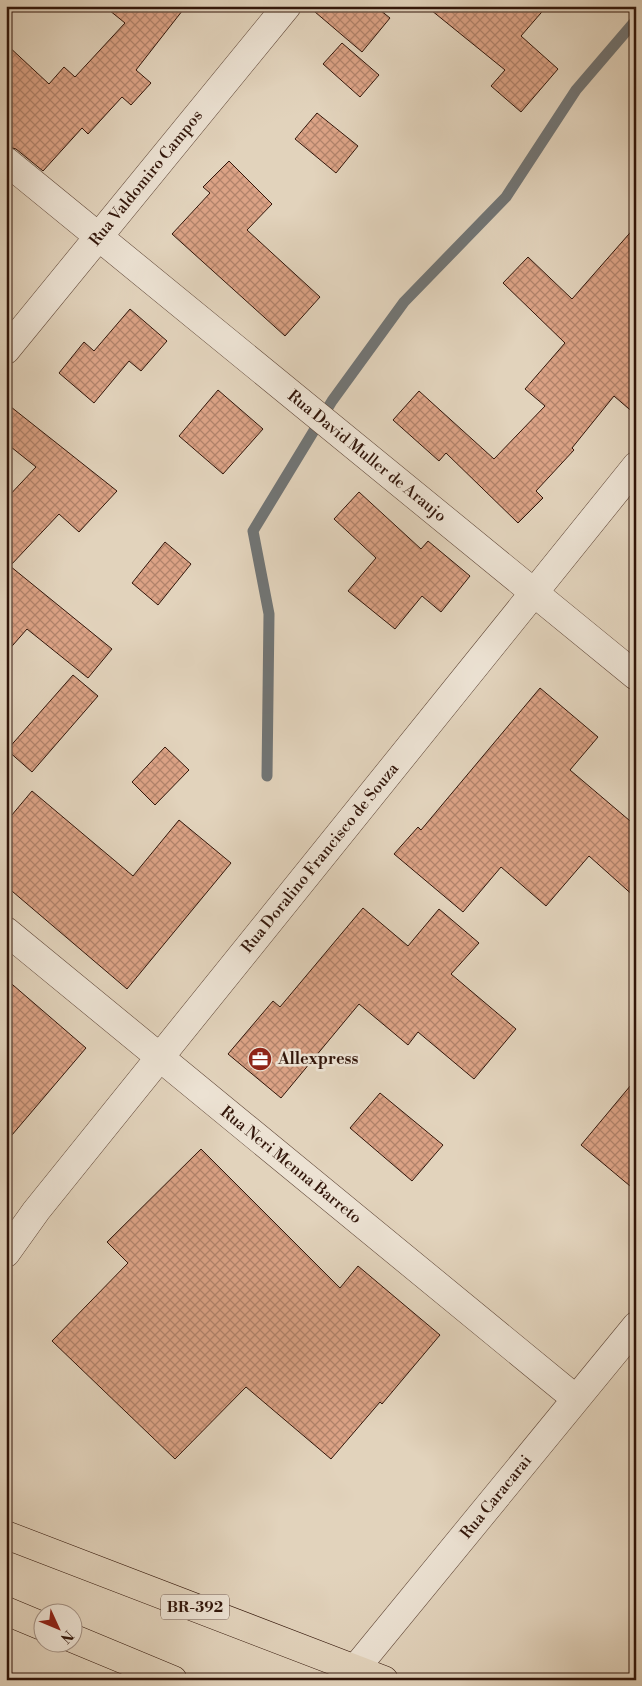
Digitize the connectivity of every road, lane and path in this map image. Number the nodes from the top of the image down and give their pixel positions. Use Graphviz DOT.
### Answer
graph roads {
  1 [pos="287,6"];
  2 [pos="6,161"];
  3 [pos="98,236"];
  4 [pos="6,350"];
  5 [pos="636,466"];
  6 [pos="534,592"];
  7 [pos="636,676"];
  8 [pos="6,931"];
  9 [pos="160,1057"];
  10 [pos="6,1253"];
  11 [pos="636,1326"];
  12 [pos="576,1399"];
  13 [pos="6,1535"];
  14 [pos="6,1611"];
  15 [pos="32,1622"];
  16 [pos="82,1642"];
  17 [pos="355,1669"];
  18 [pos="173,1680"];
  19 [pos="384,1680"];
  1 -- 3 [label="street, Rua Valdomiro Campos"];
  2 -- 3 [label="street, Rua David Muller de Araujo"];
  3 -- 4 [label="street, Rua Valdomiro Campos"];
  3 -- 6 [label="street, Rua David Muller de Araujo"];
  5 -- 6 [label="street, Rua Doralino Francisco de Souza"];
  6 -- 7 [label="street, Rua David Muller de Araujo"];
  6 -- 9 [label="street, Rua Doralino Francisco de Souza"];
  8 -- 9 [label="street, Rua Neri Menna Barreto"];
  9 -- 10 [label="street, Rua Doralino Francisco de Souza"];
  9 -- 12 [label="street, Rua Neri Menna Barreto"];
  11 -- 12 [label="street, Rua Caracarai"];
  12 -- 17 [label="street, Rua Caracarai"];
  13 -- 17 [label="highway, BR-392"];
  14 -- 15 [label="highway"];
  16 -- 18 [label="highway"];
  17 -- 19 [label="highway, BR-392"];
}
